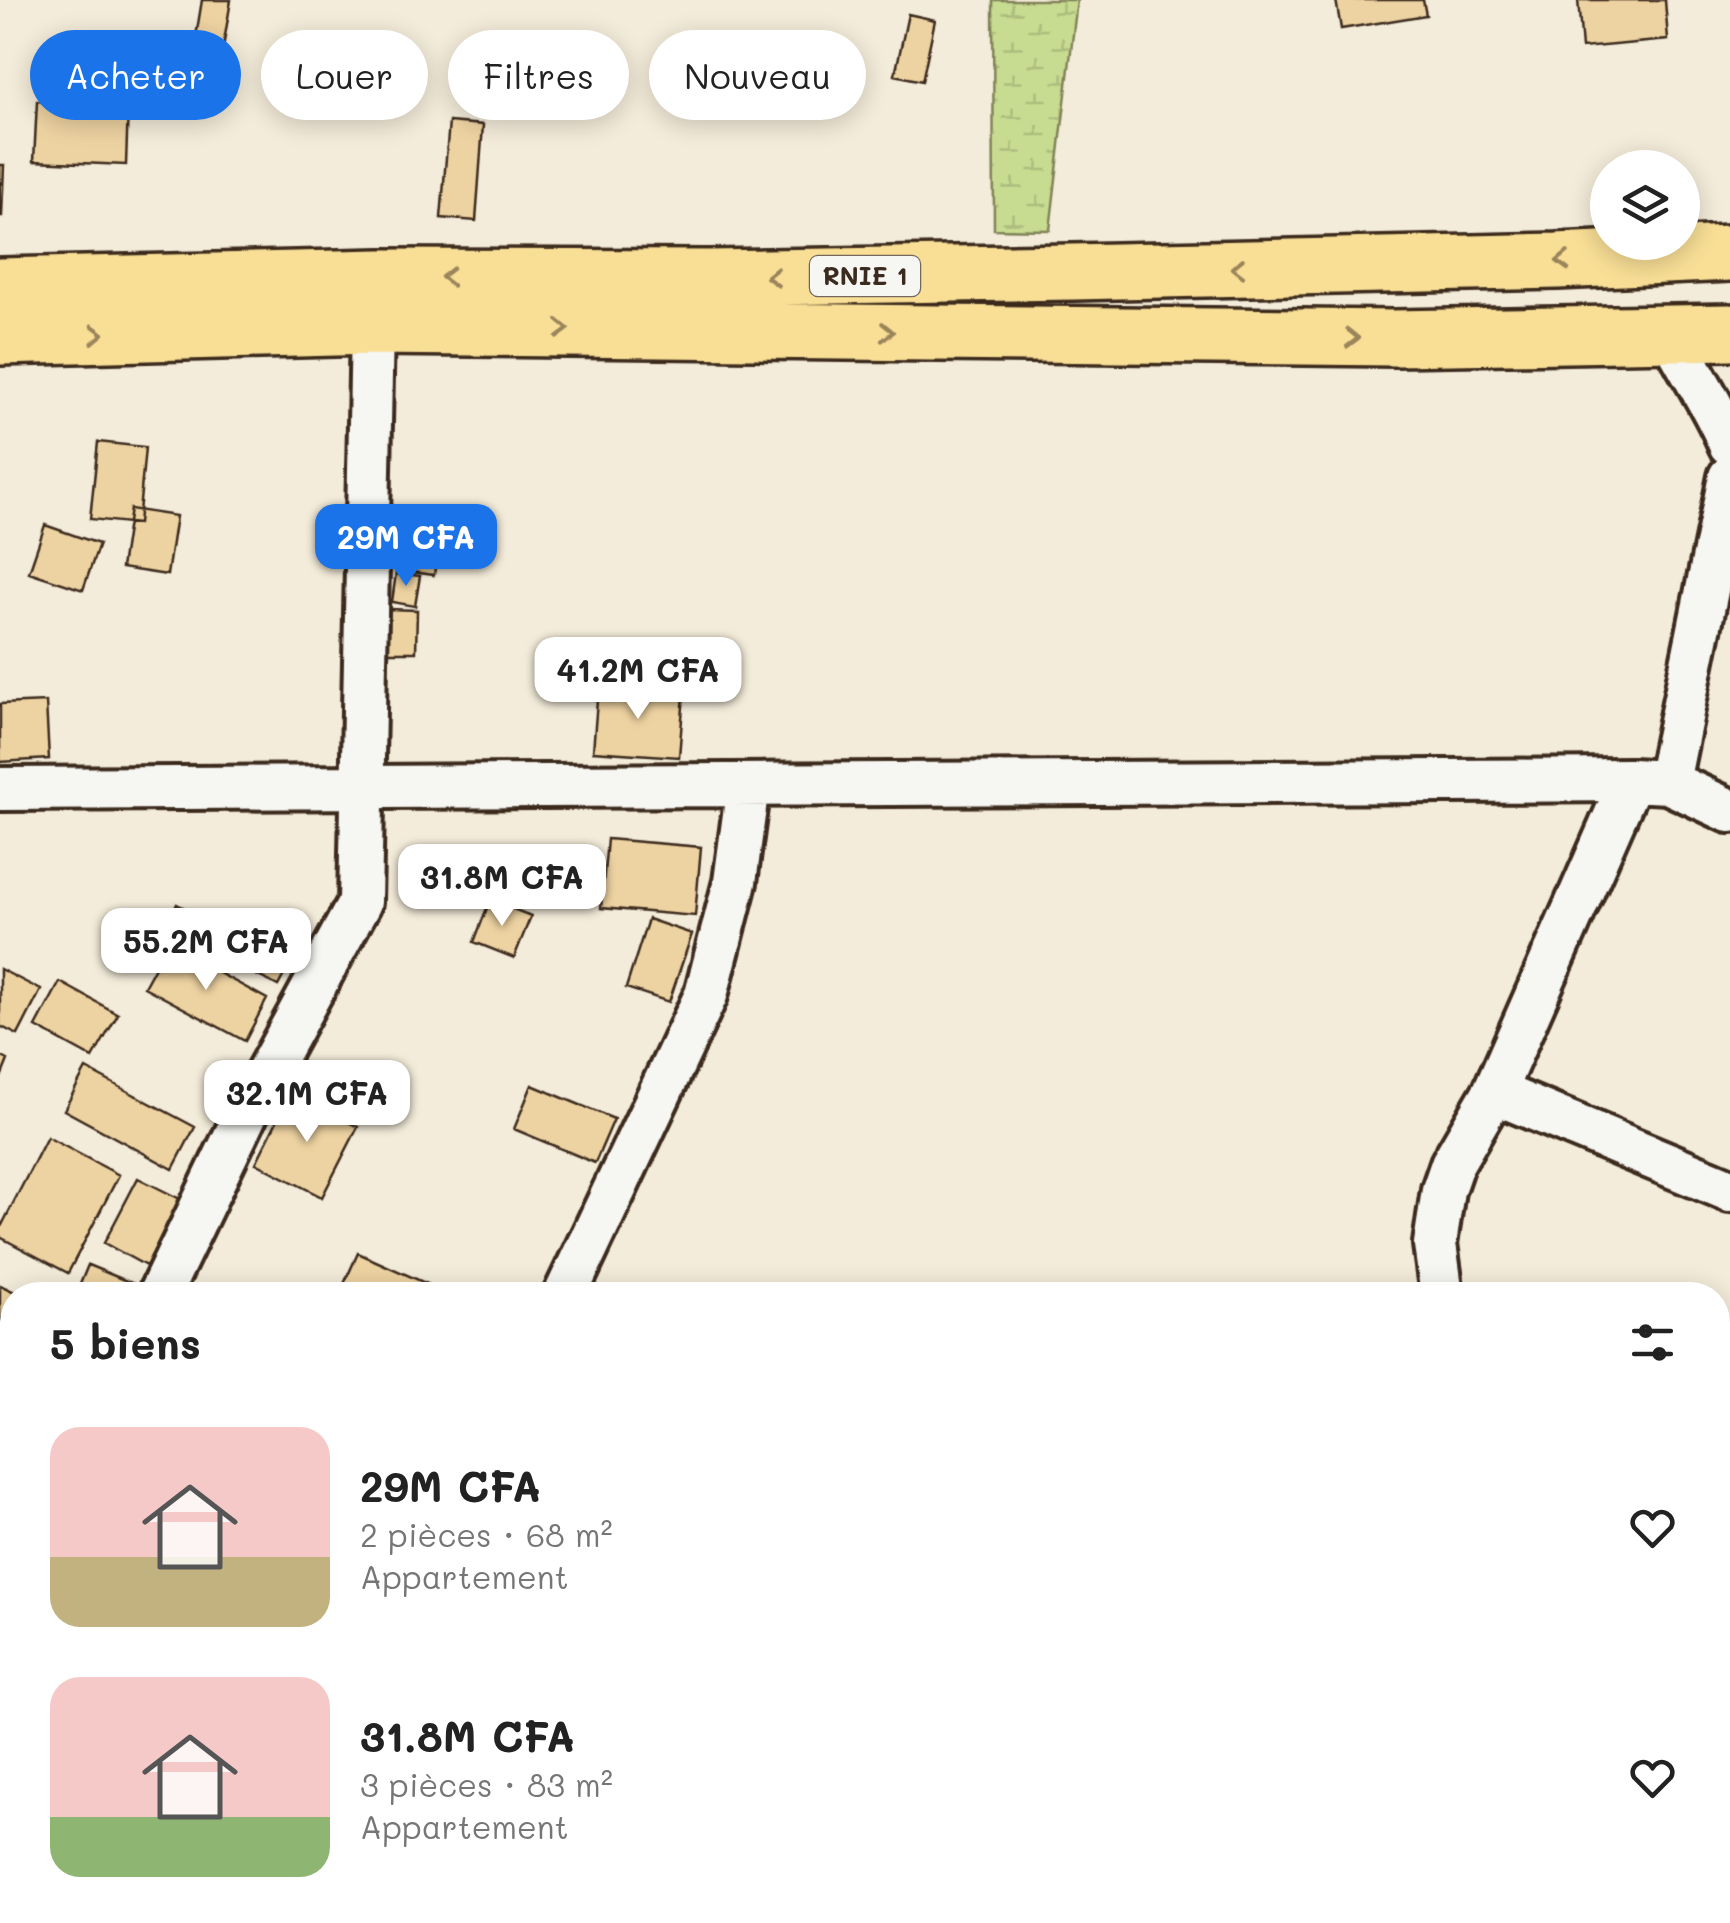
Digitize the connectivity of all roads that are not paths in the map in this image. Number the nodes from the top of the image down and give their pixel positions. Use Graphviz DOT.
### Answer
graph roads {
  1 [pos="1730,253"];
  2 [pos="0,286"];
  3 [pos="372,326"];
  4 [pos="1670,332"];
  5 [pos="1730,332"];
  6 [pos="0,337"];
  7 [pos="1730,444"];
  8 [pos="1730,478"];
  9 [pos="1650,781"];
  10 [pos="748,784"];
  11 [pos="362,787"];
  12 [pos="2,794"];
  13 [pos="1730,811"];
  14 [pos="1494,1092"];
  15 [pos="1730,1190"];
  16 [pos="165,1282"];
  17 [pos="571,1282"];
  18 [pos="1440,1282"];
  1 -- 2 [label="highway, RNIE 1, one-way"];
  3 -- 4 [label="highway, RNIE 1, one-way"];
  6 -- 3 [label="highway, RNIE 1, one-way"];
  3 -- 11 [label="street"];
  4 -- 5 [label="highway, RNIE 1"];
  4 -- 7 [label="street"];
  8 -- 9 [label="street"];
  9 -- 10 [label="street"];
  9 -- 13 [label="street"];
  9 -- 14 [label="street"];
  10 -- 11 [label="street"];
  10 -- 17 [label="street"];
  11 -- 12 [label="street"];
  11 -- 16 [label="street"];
  14 -- 15 [label="street"];
  14 -- 18 [label="street"];
}
